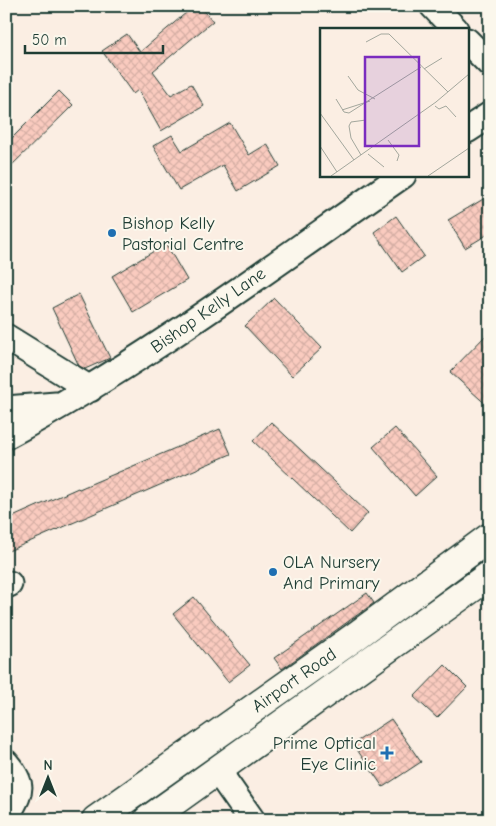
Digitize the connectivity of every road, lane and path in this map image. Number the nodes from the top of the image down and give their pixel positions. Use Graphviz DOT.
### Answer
graph roads {
  1 [pos="433,6"];
  2 [pos="454,28"];
  3 [pos="468,42"];
  4 [pos="490,64"];
  5 [pos="490,115"];
  6 [pos="468,129"];
  7 [pos="402,176"];
  8 [pos="6,337"];
  9 [pos="90,389"];
  10 [pos="64,405"];
  11 [pos="6,408"];
  12 [pos="6,436"];
  13 [pos="490,537"];
  14 [pos="490,575"];
  15 [pos="6,763"];
  16 [pos="217,770"];
  17 [pos="6,818"];
  18 [pos="96,820"];
  19 [pos="148,820"];
  20 [pos="252,820"];
  1 -- 2 [label="street"];
  3 -- 4 [label="street"];
  5 -- 6 [label="street"];
  7 -- 9 [label="street, Bishop Kelly Lane"];
  8 -- 9 [label="street"];
  9 -- 10 [label="street, Bishop Kelly Lane"];
  10 -- 11 [label="street"];
  10 -- 12 [label="street, Bishop Kelly Lane"];
  13 -- 18 [label="main road, Airport Road"];
  14 -- 16 [label="main road, Airport Road"];
  15 -- 17 [label="street"];
  16 -- 19 [label="main road, Airport Road"];
  16 -- 20 [label="street"];
}
